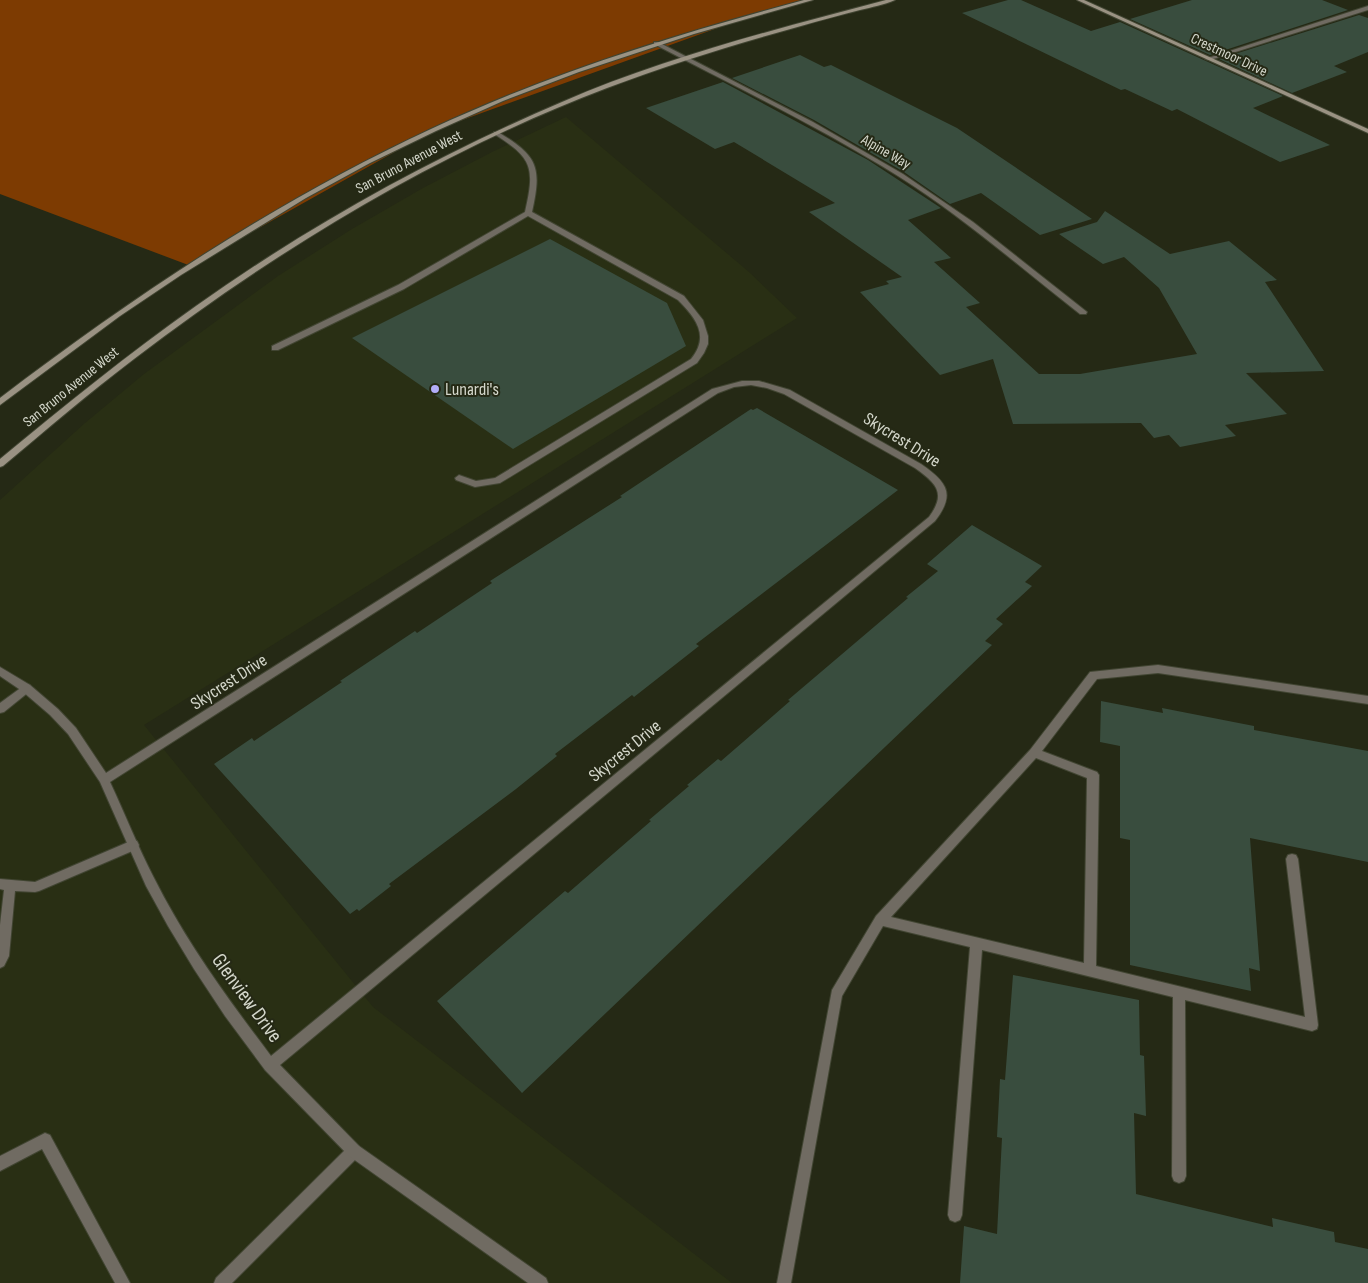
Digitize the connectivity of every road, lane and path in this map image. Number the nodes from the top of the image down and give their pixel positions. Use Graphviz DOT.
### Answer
graph roads {
  1 [pos="810,0"];
  2 [pos="892,0"];
  3 [pos="1080,0"];
  4 [pos="1368,8"];
  5 [pos="656,43"];
  6 [pos="684,58"];
  7 [pos="1208,59"];
  8 [pos="1368,131"];
  9 [pos="496,133"];
  10 [pos="528,213"];
  11 [pos="1083,312"];
  12 [pos="275,348"];
  13 [pos="0,402"];
  14 [pos="0,464"];
  15 [pos="459,478"];
  16 [pos="0,671"];
  17 [pos="26,688"];
  18 [pos="1368,700"];
  19 [pos="0,710"];
  20 [pos="1034,753"];
  21 [pos="104,780"];
  22 [pos="133,845"];
  23 [pos="1292,859"];
  24 [pos="5,885"];
  25 [pos="880,920"];
  26 [pos="976,943"];
  27 [pos="0,962"];
  28 [pos="1090,971"];
  29 [pos="1179,994"];
  30 [pos="270,1065"];
  31 [pos="354,1151"];
  32 [pos="0,1164"];
  33 [pos="1179,1176"];
  34 [pos="955,1214"];
  35 [pos="124,1283"];
  36 [pos="221,1283"];
  37 [pos="541,1283"];
  38 [pos="784,1283"];
  1 -- 5 [label="main road, San Bruno Avenue West"];
  2 -- 6 [label="main road, San Bruno Avenue West"];
  3 -- 7 [label="main road, Crestmoor Drive"];
  4 -- 7 [label="street"];
  5 -- 6 [label="street, Alpine Way"];
  5 -- 13 [label="main road, San Bruno Avenue West"];
  6 -- 9 [label="main road, San Bruno Avenue West"];
  6 -- 11 [label="street, Alpine Way"];
  7 -- 8 [label="main road, Crestmoor Drive"];
  9 -- 10 [label="street"];
  9 -- 14 [label="main road, San Bruno Avenue West"];
  10 -- 12 [label="street"];
  10 -- 15 [label="street"];
  16 -- 17 [label="street, Glenview Drive"];
  17 -- 19 [label="street"];
  17 -- 21 [label="street, Glenview Drive"];
  18 -- 20 [label="street"];
  20 -- 25 [label="street"];
  20 -- 28 [label="street"];
  21 -- 22 [label="street, Glenview Drive"];
  21 -- 30 [label="street, Skycrest Drive"];
  22 -- 24 [label="street"];
  22 -- 30 [label="street, Glenview Drive"];
  23 -- 29 [label="street"];
  24 -- 27 [label="street"];
  25 -- 26 [label="street"];
  25 -- 38 [label="street"];
  26 -- 28 [label="street"];
  26 -- 34 [label="street"];
  28 -- 29 [label="street"];
  29 -- 33 [label="street"];
  30 -- 31 [label="street, Glenview Drive"];
  31 -- 36 [label="street"];
  31 -- 37 [label="street, Glenview Drive"];
  32 -- 35 [label="street"];
}
